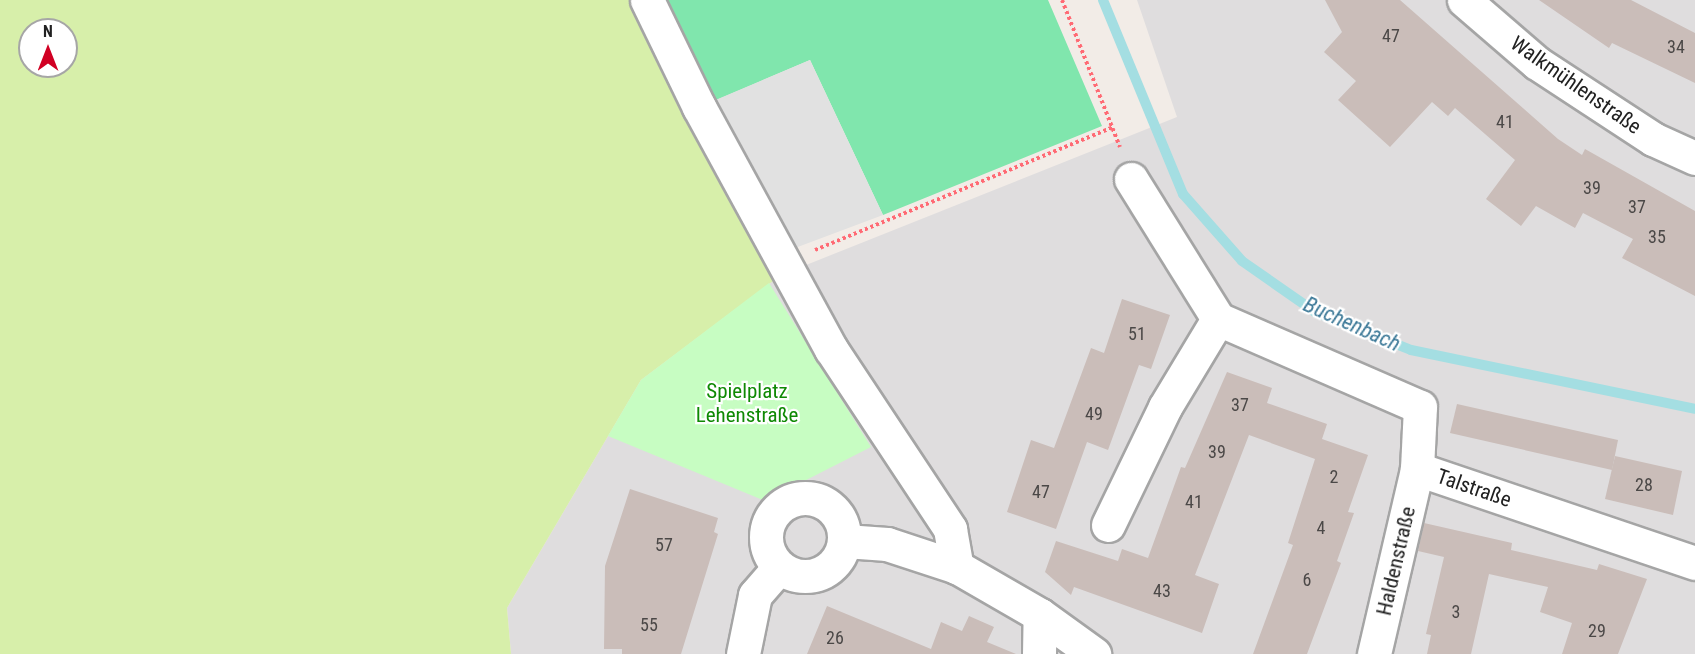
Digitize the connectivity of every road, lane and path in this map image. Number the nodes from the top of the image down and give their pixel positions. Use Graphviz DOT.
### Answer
graph roads {
  1 [pos="647,0"];
  2 [pos="1062,0"];
  3 [pos="1464,0"];
  4 [pos="1695,158"];
  5 [pos="1131,179"];
  6 [pos="783,263"];
  7 [pos="1218,319"];
  8 [pos="1417,469"];
  9 [pos="1108,525"];
  10 [pos="845,541"];
  11 [pos="1695,563"];
  12 [pos="779,567"];
  13 [pos="957,567"];
  14 [pos="1040,615"];
  15 [pos="743,654"];
  16 [pos="1039,654"];
  17 [pos="1094,654"];
  18 [pos="1374,654"];
  1 -- 6 [label="street"];
  2 -- 6 [label="path"];
  3 -- 4 [label="street, Walkmühlenstraße"];
  5 -- 7 [label="street"];
  6 -- 13 [label="street"];
  7 -- 8 [label="street, Talstraße"];
  7 -- 9 [label="street"];
  8 -- 11 [label="street, Talstraße"];
  8 -- 18 [label="street, Haldenstraße"];
  10 -- 12 [label="street"];
  10 -- 12 [label="street"];
  10 -- 13 [label="street"];
  12 -- 15 [label="street"];
  13 -- 14 [label="street"];
  14 -- 16 [label="street"];
  14 -- 17 [label="street"];
}
